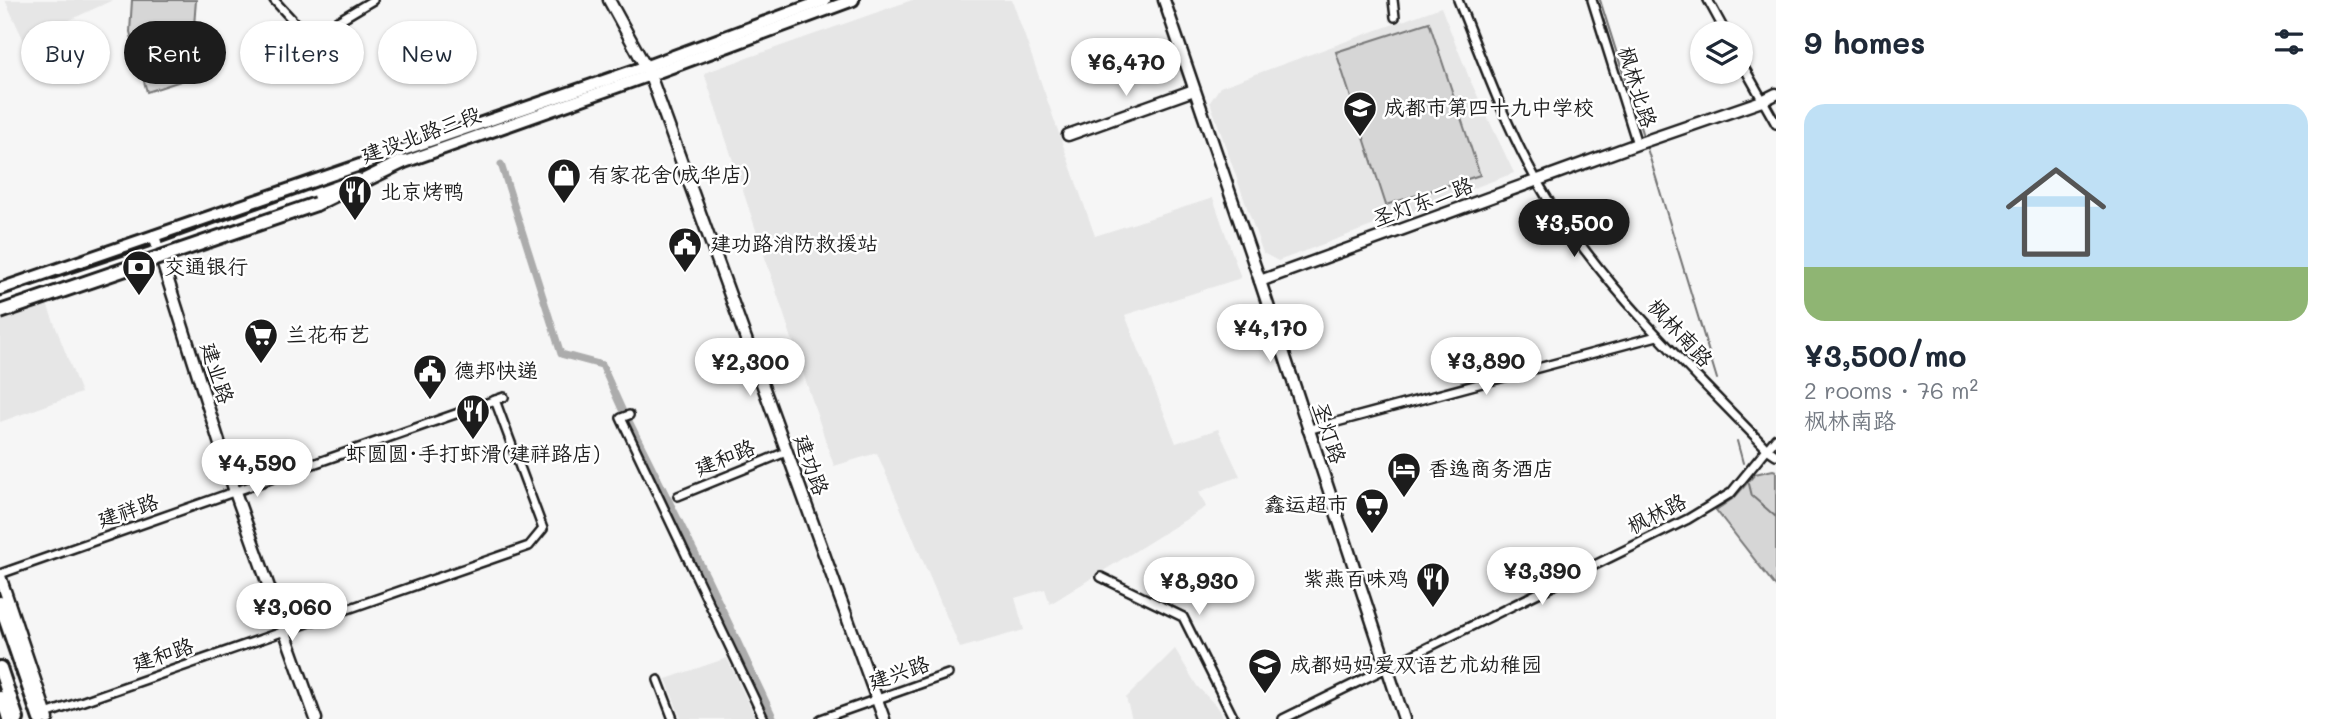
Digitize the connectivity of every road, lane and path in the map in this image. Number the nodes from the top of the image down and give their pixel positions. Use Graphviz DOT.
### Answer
graph roads {
  1 [pos="274,0"];
  2 [pos="373,0"];
  3 [pos="609,0"];
  4 [pos="825,0"];
  5 [pos="853,0"];
  6 [pos="1164,0"];
  7 [pos="1393,0"];
  8 [pos="1458,0"];
  9 [pos="1592,0"];
  10 [pos="1708,0"];
  11 [pos="1395,17"];
  12 [pos="1719,21"];
  13 [pos="649,70"];
  14 [pos="1753,84"];
  15 [pos="1194,90"];
  16 [pos="1776,94"];
  17 [pos="1762,101"];
  18 [pos="1776,124"];
  19 [pos="1068,135"];
  20 [pos="1637,144"];
  21 [pos="402,162"];
  22 [pos="1537,181"];
  23 [pos="154,236"];
  24 [pos="157,251"];
  25 [pos="1260,281"];
  26 [pos="0,289"];
  27 [pos="0,303"];
  28 [pos="0,312"];
  29 [pos="1657,336"];
  30 [pos="504,397"];
  31 [pos="495,400"];
  32 [pos="629,415"];
  33 [pos="1307,430"];
  34 [pos="1776,438"];
  35 [pos="1767,449"];
  36 [pos="786,452"];
  37 [pos="1776,456"];
  38 [pos="235,492"];
  39 [pos="678,496"];
  40 [pos="0,575"];
  41 [pos="1101,577"];
  42 [pos="0,603"];
  43 [pos="284,631"];
  44 [pos="1387,666"];
  45 [pos="0,668"];
  46 [pos="948,674"];
  47 [pos="658,680"];
  48 [pos="1,699"];
  49 [pos="877,699"];
  50 [pos="45,717"];
  51 [pos="9,719"];
  52 [pos="17,719"];
  53 [pos="316,719"];
  54 [pos="673,719"];
  55 [pos="764,719"];
  56 [pos="821,719"];
  57 [pos="884,719"];
  58 [pos="1234,719"];
  59 [pos="1283,719"];
  60 [pos="1404,719"];
  1 -- 2 [label="street"];
  3 -- 13 [label="street, 建功路"];
  4 -- 13 [label="main road, 建设北路三段"];
  5 -- 13 [label="main road, 建设北路三段"];
  6 -- 15 [label="street, 圣灯路"];
  7 -- 11 [label="street"];
  8 -- 22 [label="street, 枫林南路"];
  9 -- 20 [label="street, 枫林北路"];
  10 -- 12 [label="street"];
  13 -- 21 [label="main road, 建设北路三段"];
  13 -- 23 [label="main road, 建设北路三段"];
  13 -- 36 [label="street, 建功路"];
  14 -- 17 [label="street"];
  15 -- 19 [label="street"];
  15 -- 25 [label="street, 圣灯路"];
  16 -- 17 [label="street, 圣灯东二路"];
  17 -- 18 [label="street"];
  17 -- 20 [label="street, 圣灯东二路"];
  20 -- 22 [label="street, 圣灯东二路"];
  21 -- 24 [label="main road, 建设北路三段"];
  21 -- 28 [label="highway, bridge"];
  22 -- 25 [label="street, 圣灯东二路"];
  22 -- 29 [label="street, 枫林南路"];
  23 -- 24 [label="street, 建业路"];
  23 -- 26 [label="main road, 建设北路三段"];
  24 -- 27 [label="main road, 建设北路三段"];
  24 -- 38 [label="street, 建业路"];
  25 -- 33 [label="street, 圣灯路"];
  29 -- 33 [label="street"];
  29 -- 35 [label="street, 枫林南路"];
  30 -- 31 [label="street, 建祥路"];
  31 -- 38 [label="street, 建祥路"];
  31 -- 43 [label="street, 建和路"];
  32 -- 55 [label="street"];
  33 -- 44 [label="street, 圣灯路"];
  34 -- 35 [label="street, 枫林路"];
  35 -- 37 [label="street, 枫林南路"];
  35 -- 44 [label="street, 枫林路"];
  36 -- 39 [label="street, 建和路"];
  36 -- 49 [label="street, 建功路"];
  38 -- 40 [label="street, 建祥路"];
  38 -- 43 [label="street, 建业路"];
  40 -- 50 [label="street"];
  41 -- 58 [label="street"];
  42 -- 50 [label="highway"];
  43 -- 50 [label="street, 建和路"];
  43 -- 53 [label="street, 建业路"];
  44 -- 59 [label="street, 枫林路"];
  44 -- 60 [label="street, 圣灯路"];
  45 -- 52 [label="highway"];
  46 -- 49 [label="street, 建兴路"];
  47 -- 54 [label="street"];
  48 -- 51 [label="street"];
  49 -- 56 [label="street, 建兴路"];
  49 -- 57 [label="street, 建功路"];
}
